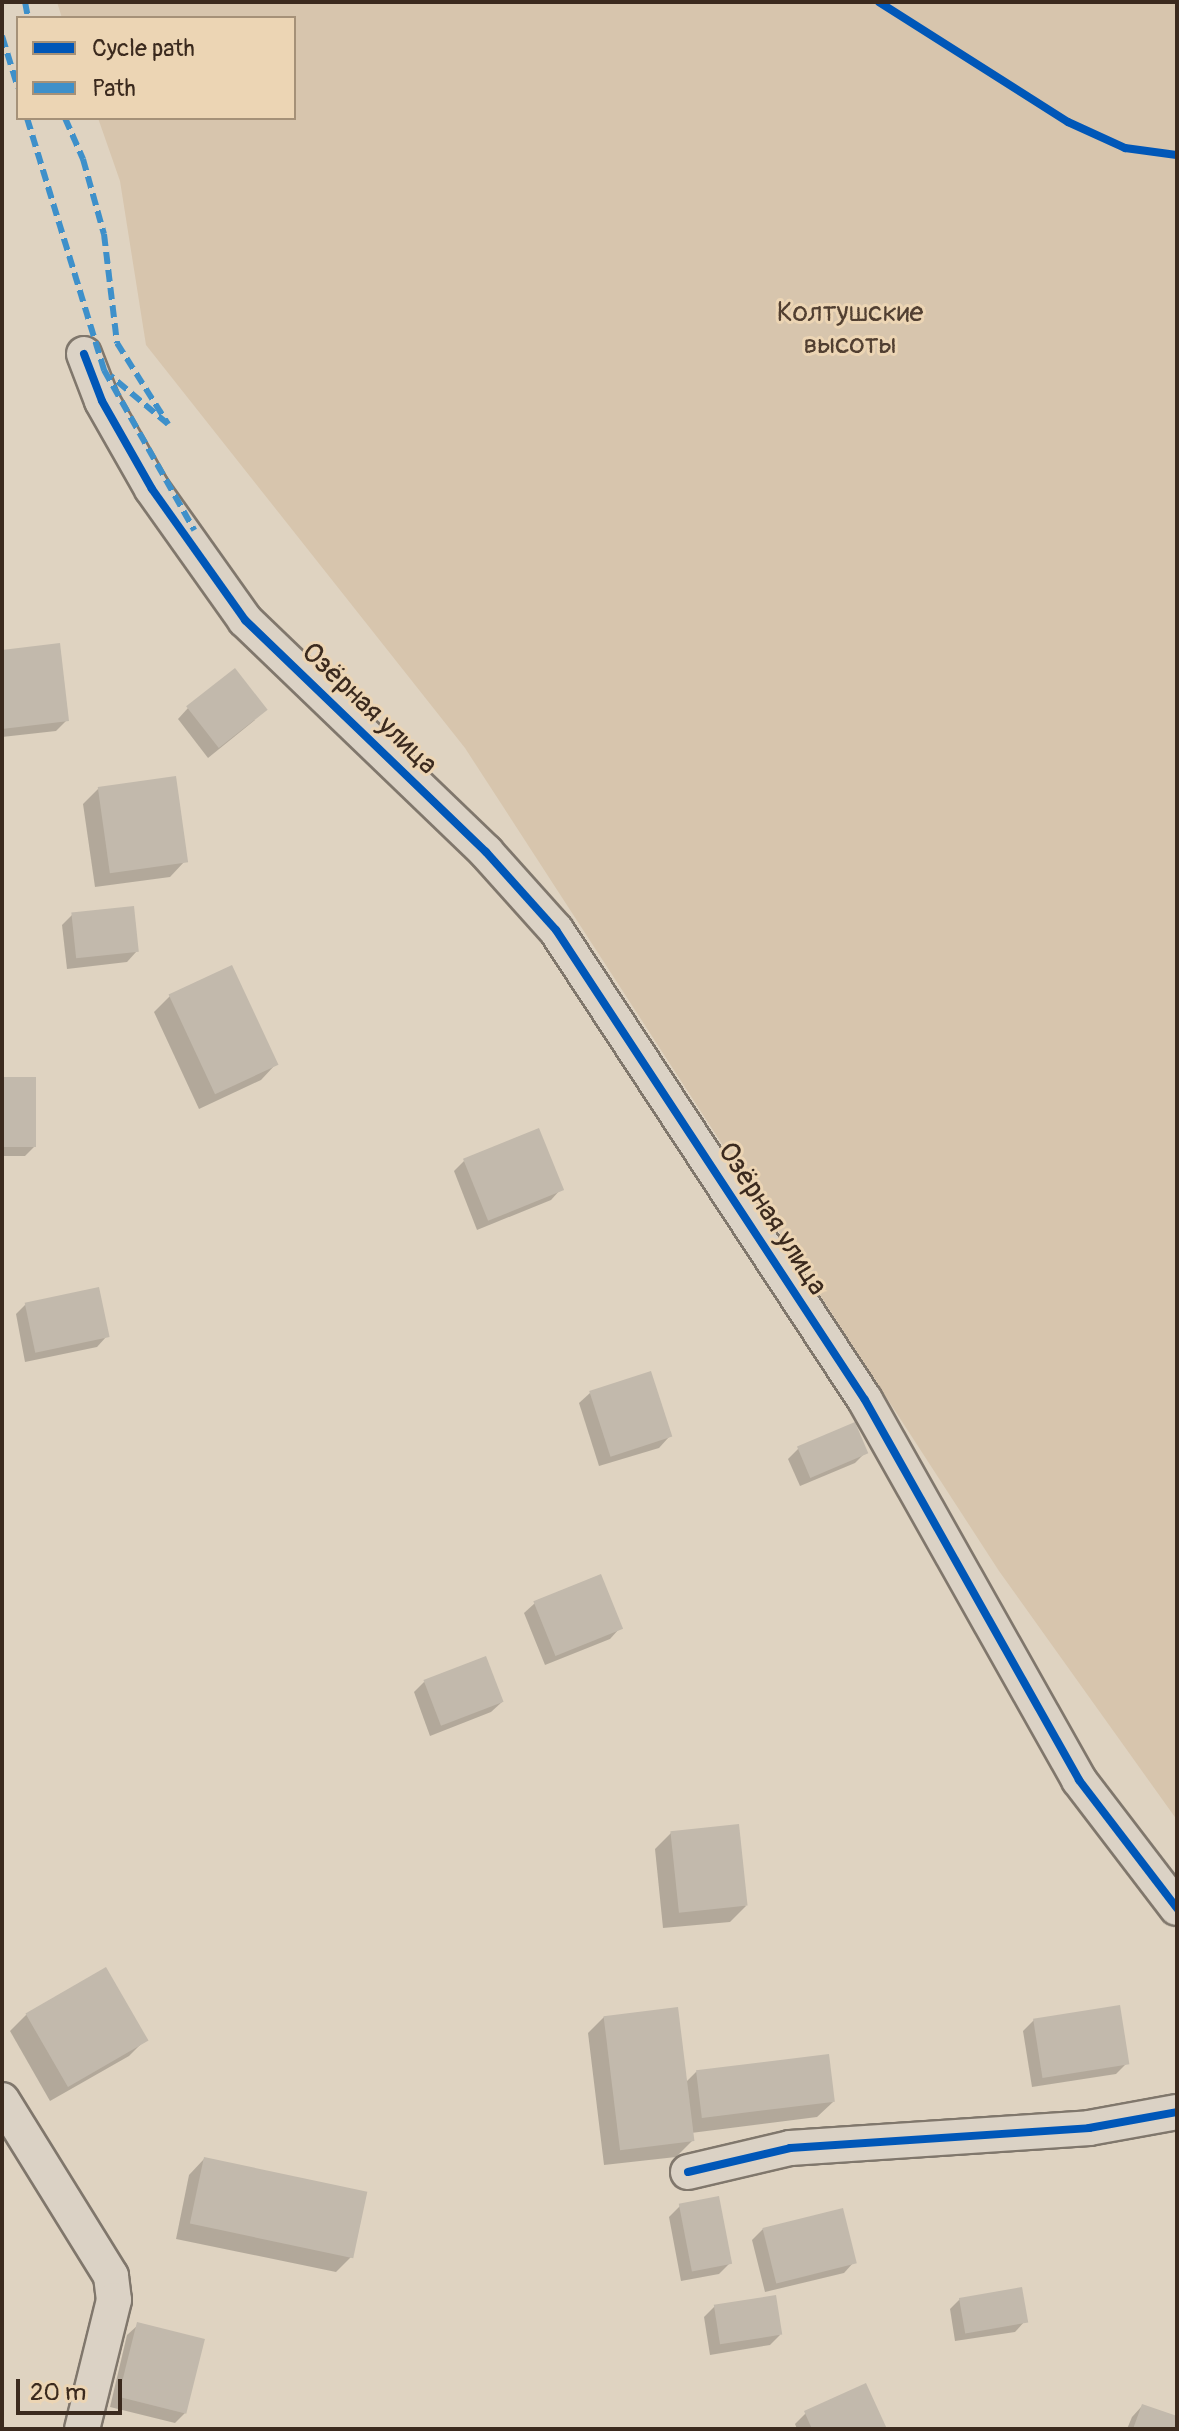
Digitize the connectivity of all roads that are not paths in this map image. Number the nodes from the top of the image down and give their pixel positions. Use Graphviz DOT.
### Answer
graph roads {
  1 [pos="84,354"];
  2 [pos="1177,1908"];
  3 [pos="2,2100"];
  4 [pos="1177,2112"];
  5 [pos="688,2172"];
  6 [pos="82,2429"];
  1 -- 2 [label="street, Озёрная улица"];
  3 -- 6 [label="street"];
  4 -- 5 [label="street"];
}
